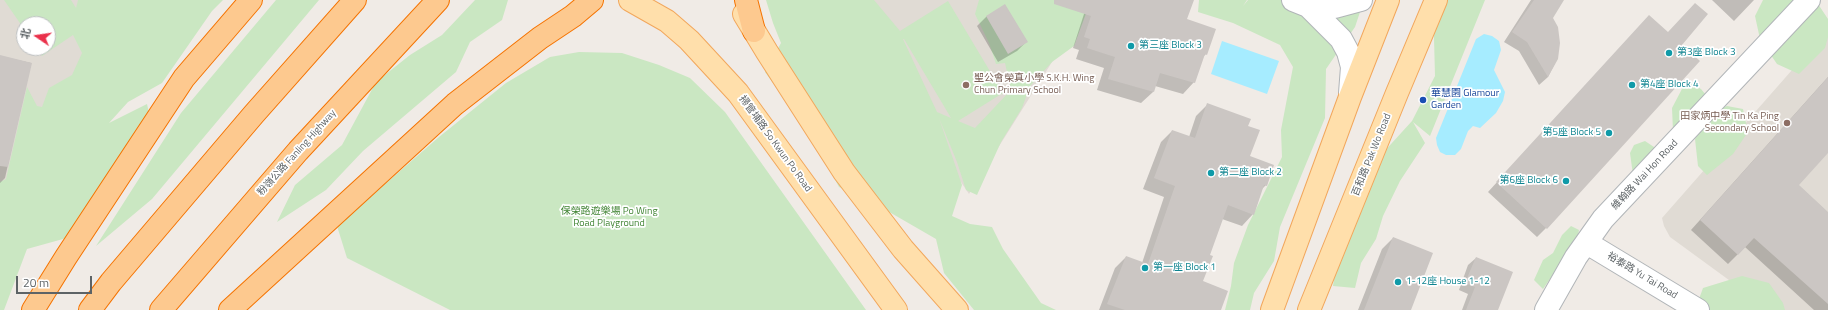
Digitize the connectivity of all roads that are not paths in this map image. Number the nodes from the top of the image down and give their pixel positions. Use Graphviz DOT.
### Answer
graph roads {
  1 [pos="251,0"];
  2 [pos="355,0"];
  3 [pos="438,0"];
  4 [pos="592,0"];
  5 [pos="630,0"];
  6 [pos="737,0"];
  7 [pos="746,0"];
  8 [pos="1361,0"];
  9 [pos="1388,0"];
  10 [pos="1436,0"];
  11 [pos="1809,0"];
  12 [pos="1301,3"];
  13 [pos="754,31"];
  14 [pos="1350,97"];
  15 [pos="1587,242"];
  16 [pos="33,310"];
  17 [pos="90,310"];
  18 [pos="161,310"];
  19 [pos="230,310"];
  20 [pos="896,310"];
  21 [pos="957,310"];
  22 [pos="1272,310"];
  23 [pos="1309,310"];
  24 [pos="1546,310"];
  25 [pos="1698,310"];
  1 -- 16 [label="highway"];
  2 -- 17 [label="highway"];
  3 -- 18 [label="highway, 粉嶺公路 Fanling Highway"];
  4 -- 19 [label="highway"];
  5 -- 20 [label="main road, 掃管埔路 So Kwun Po Road"];
  6 -- 13 [label="main road"];
  7 -- 13 [label="highway"];
  8 -- 12 [label="street"];
  9 -- 14 [label="main road"];
  10 -- 23 [label="main road, 百和路 Pak Wo Road"];
  11 -- 15 [label="street, 維翰路 Wai Hon Road"];
  12 -- 14 [label="street"];
  13 -- 21 [label="main road"];
  14 -- 22 [label="main road"];
  15 -- 24 [label="street, 維翰路 Wai Hon Road"];
  15 -- 25 [label="street, 裕泰路 Yu Tai Road"];
}
